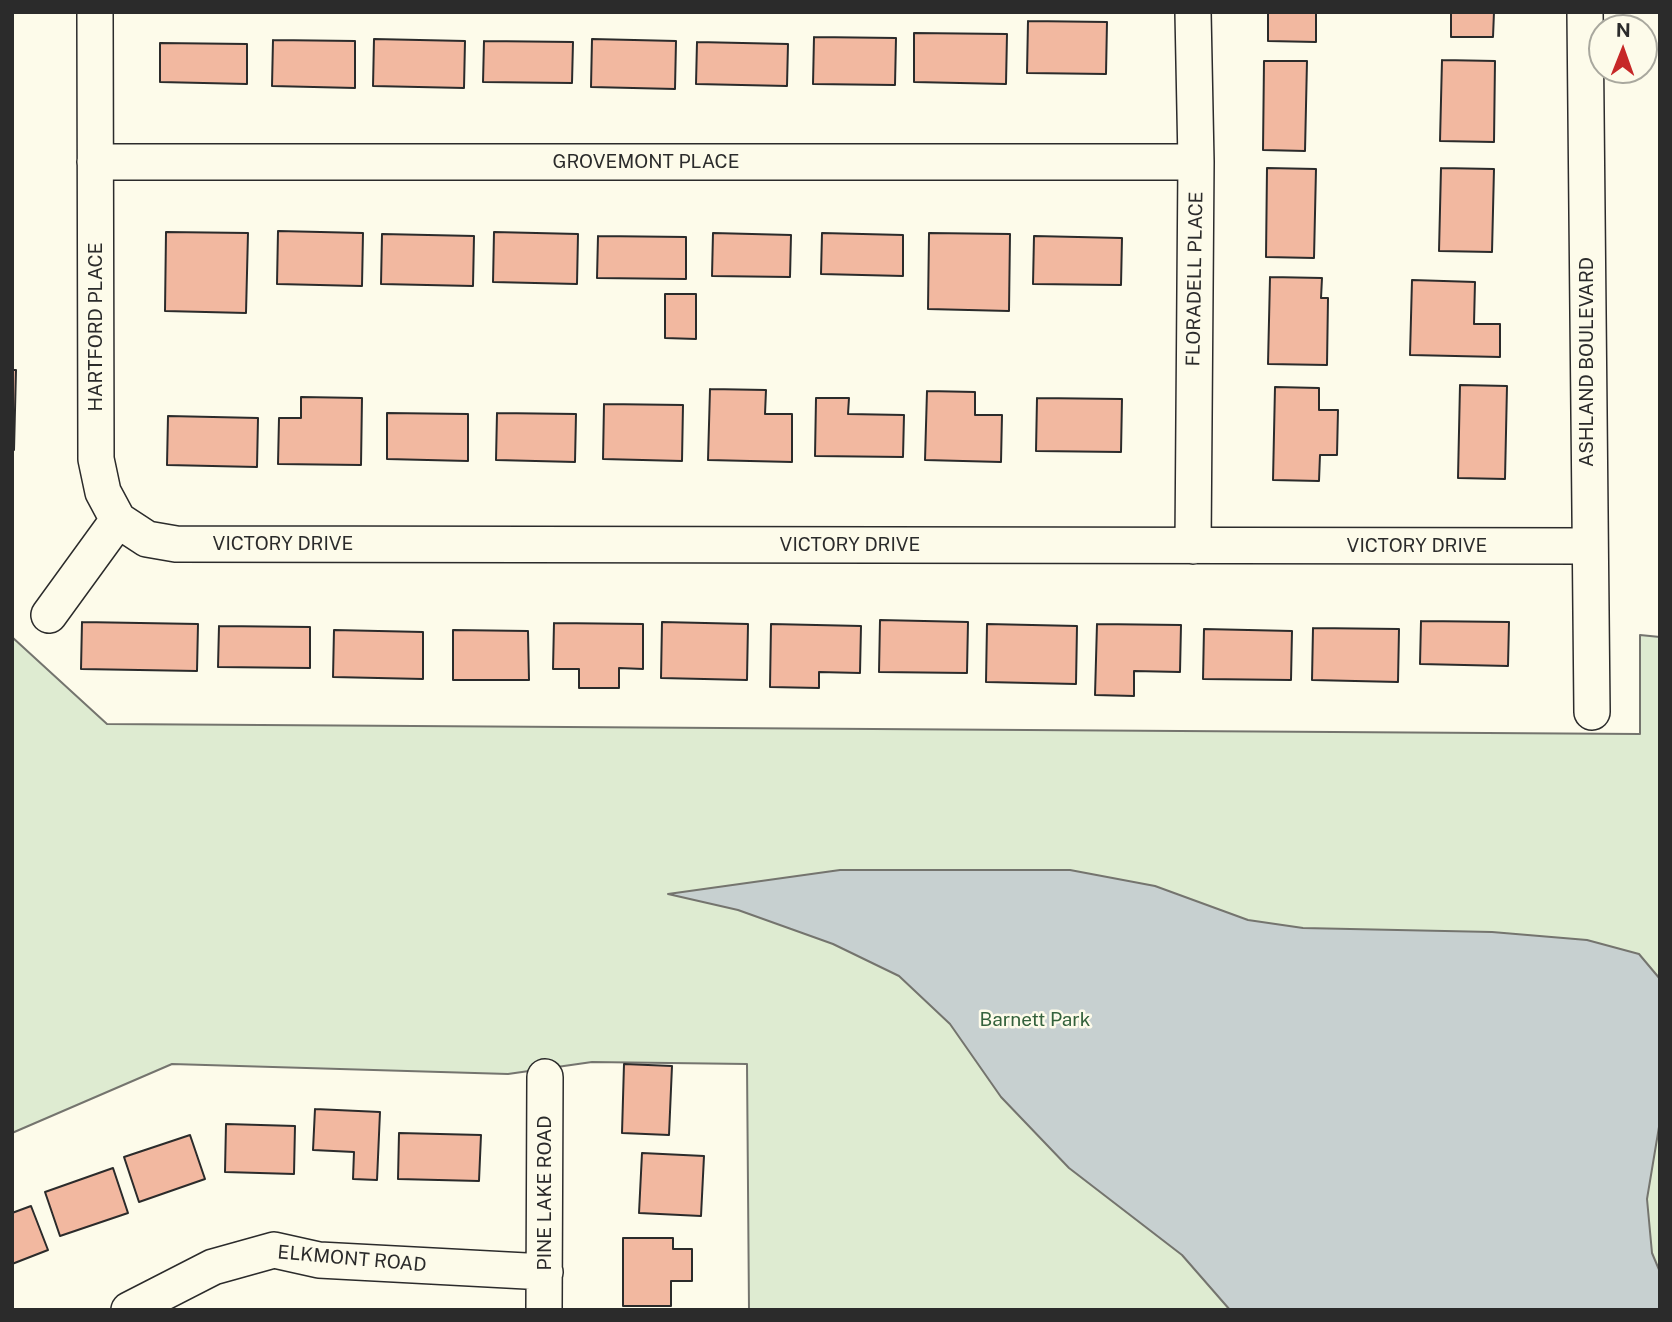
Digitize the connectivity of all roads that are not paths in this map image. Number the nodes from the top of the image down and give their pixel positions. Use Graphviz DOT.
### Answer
graph roads {
  1 [pos="95,12"];
  2 [pos="1193,12"];
  3 [pos="1585,12"];
  4 [pos="95,162"];
  5 [pos="1196,162"];
  6 [pos="118,520"];
  7 [pos="1193,546"];
  8 [pos="1588,546"];
  9 [pos="50,615"];
  10 [pos="1592,712"];
  11 [pos="545,1077"];
  12 [pos="545,1272"];
  13 [pos="129,1310"];
  14 [pos="544,1310"];
  1 -- 4 [label="street, HARTFORD PLACE"];
  2 -- 5 [label="street, FLORADELL PLACE"];
  3 -- 8 [label="street, ASHLAND BOULEVARD"];
  4 -- 5 [label="street, GROVEMONT PLACE"];
  4 -- 6 [label="street, HARTFORD PLACE"];
  5 -- 7 [label="street, FLORADELL PLACE"];
  6 -- 7 [label="street, VICTORY DRIVE"];
  6 -- 9 [label="street"];
  7 -- 8 [label="street, VICTORY DRIVE"];
  8 -- 10 [label="street, ASHLAND BOULEVARD"];
  11 -- 12 [label="street, PINE LAKE ROAD"];
  12 -- 13 [label="street, ELKMONT ROAD"];
  12 -- 14 [label="street, PINE LAKE ROAD"];
}
